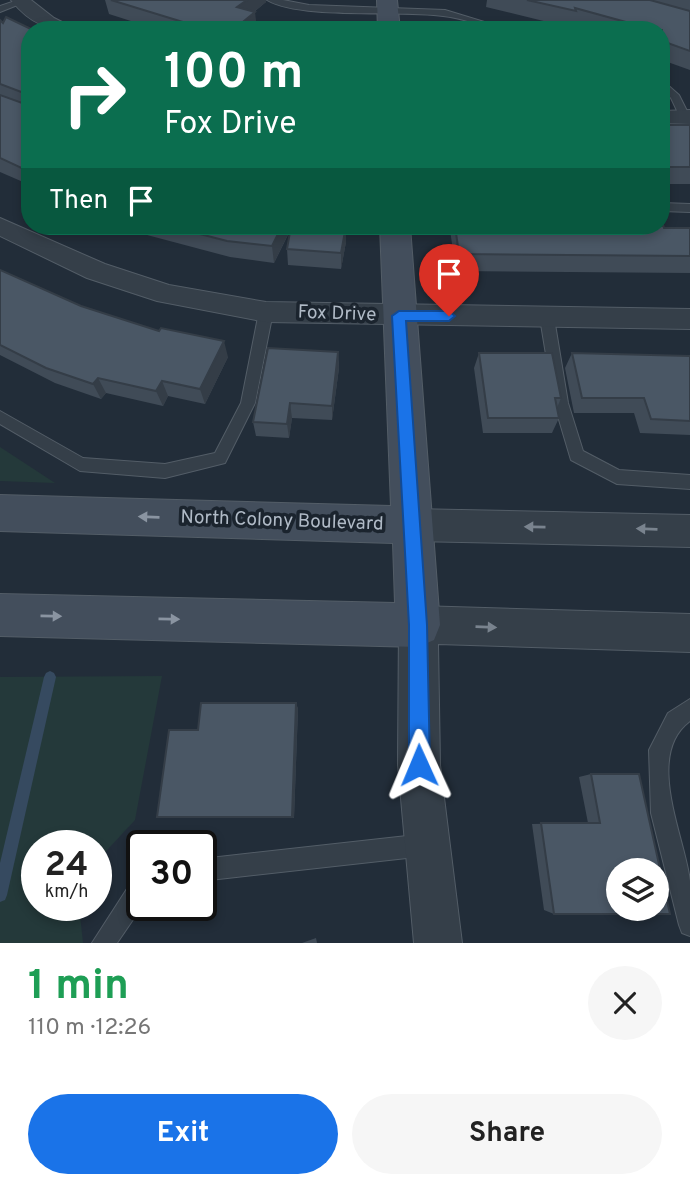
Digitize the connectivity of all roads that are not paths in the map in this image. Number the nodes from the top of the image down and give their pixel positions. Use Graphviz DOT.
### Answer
graph roads {
  1 [pos="22,0"];
  2 [pos="271,0"];
  3 [pos="0,9"];
  4 [pos="388,13"];
  5 [pos="46,21"];
  6 [pos="474,21"];
  7 [pos="670,92"];
  8 [pos="687,117"];
  9 [pos="670,207"];
  10 [pos="690,208"];
  11 [pos="0,226"];
  12 [pos="395,235"];
  13 [pos="266,312"];
  14 [pos="399,316"];
  15 [pos="547,318"];
  16 [pos="690,319"];
  17 [pos="0,417"];
  18 [pos="690,482"];
  19 [pos="0,513"];
  20 [pos="413,525"];
  21 [pos="690,531"];
  22 [pos="0,615"];
  23 [pos="418,625"];
  24 [pos="690,633"];
  25 [pos="690,709"];
  26 [pos="427,845"];
  27 [pos="217,868"];
  28 [pos="126,910"];
  29 [pos="690,925"];
  30 [pos="104,943"];
  31 [pos="438,943"];
  1 -- 3 [label="lane"];
  1 -- 5 [label="street"];
  2 -- 4 [label="lane"];
  4 -- 6 [label="lane"];
  7 -- 8 [label="lane"];
  9 -- 10 [label="lane"];
  11 -- 13 [label="street, Fox Drive"];
  12 -- 14 [label="street"];
  13 -- 14 [label="street, Fox Drive"];
  13 -- 17 [label="lane"];
  14 -- 15 [label="street, Fox Drive"];
  14 -- 20 [label="street"];
  15 -- 16 [label="street, Fox Drive"];
  15 -- 18 [label="lane"];
  20 -- 19 [label="street, North Colony Boulevard, one-way"];
  21 -- 20 [label="street, North Colony Boulevard, one-way"];
  20 -- 23 [label="street"];
  22 -- 23 [label="street, one-way"];
  23 -- 24 [label="street, one-way"];
  23 -- 26 [label="street"];
  25 -- 29 [label="lane"];
  26 -- 27 [label="lane"];
  26 -- 31 [label="street"];
  28 -- 30 [label="lane"];
}
